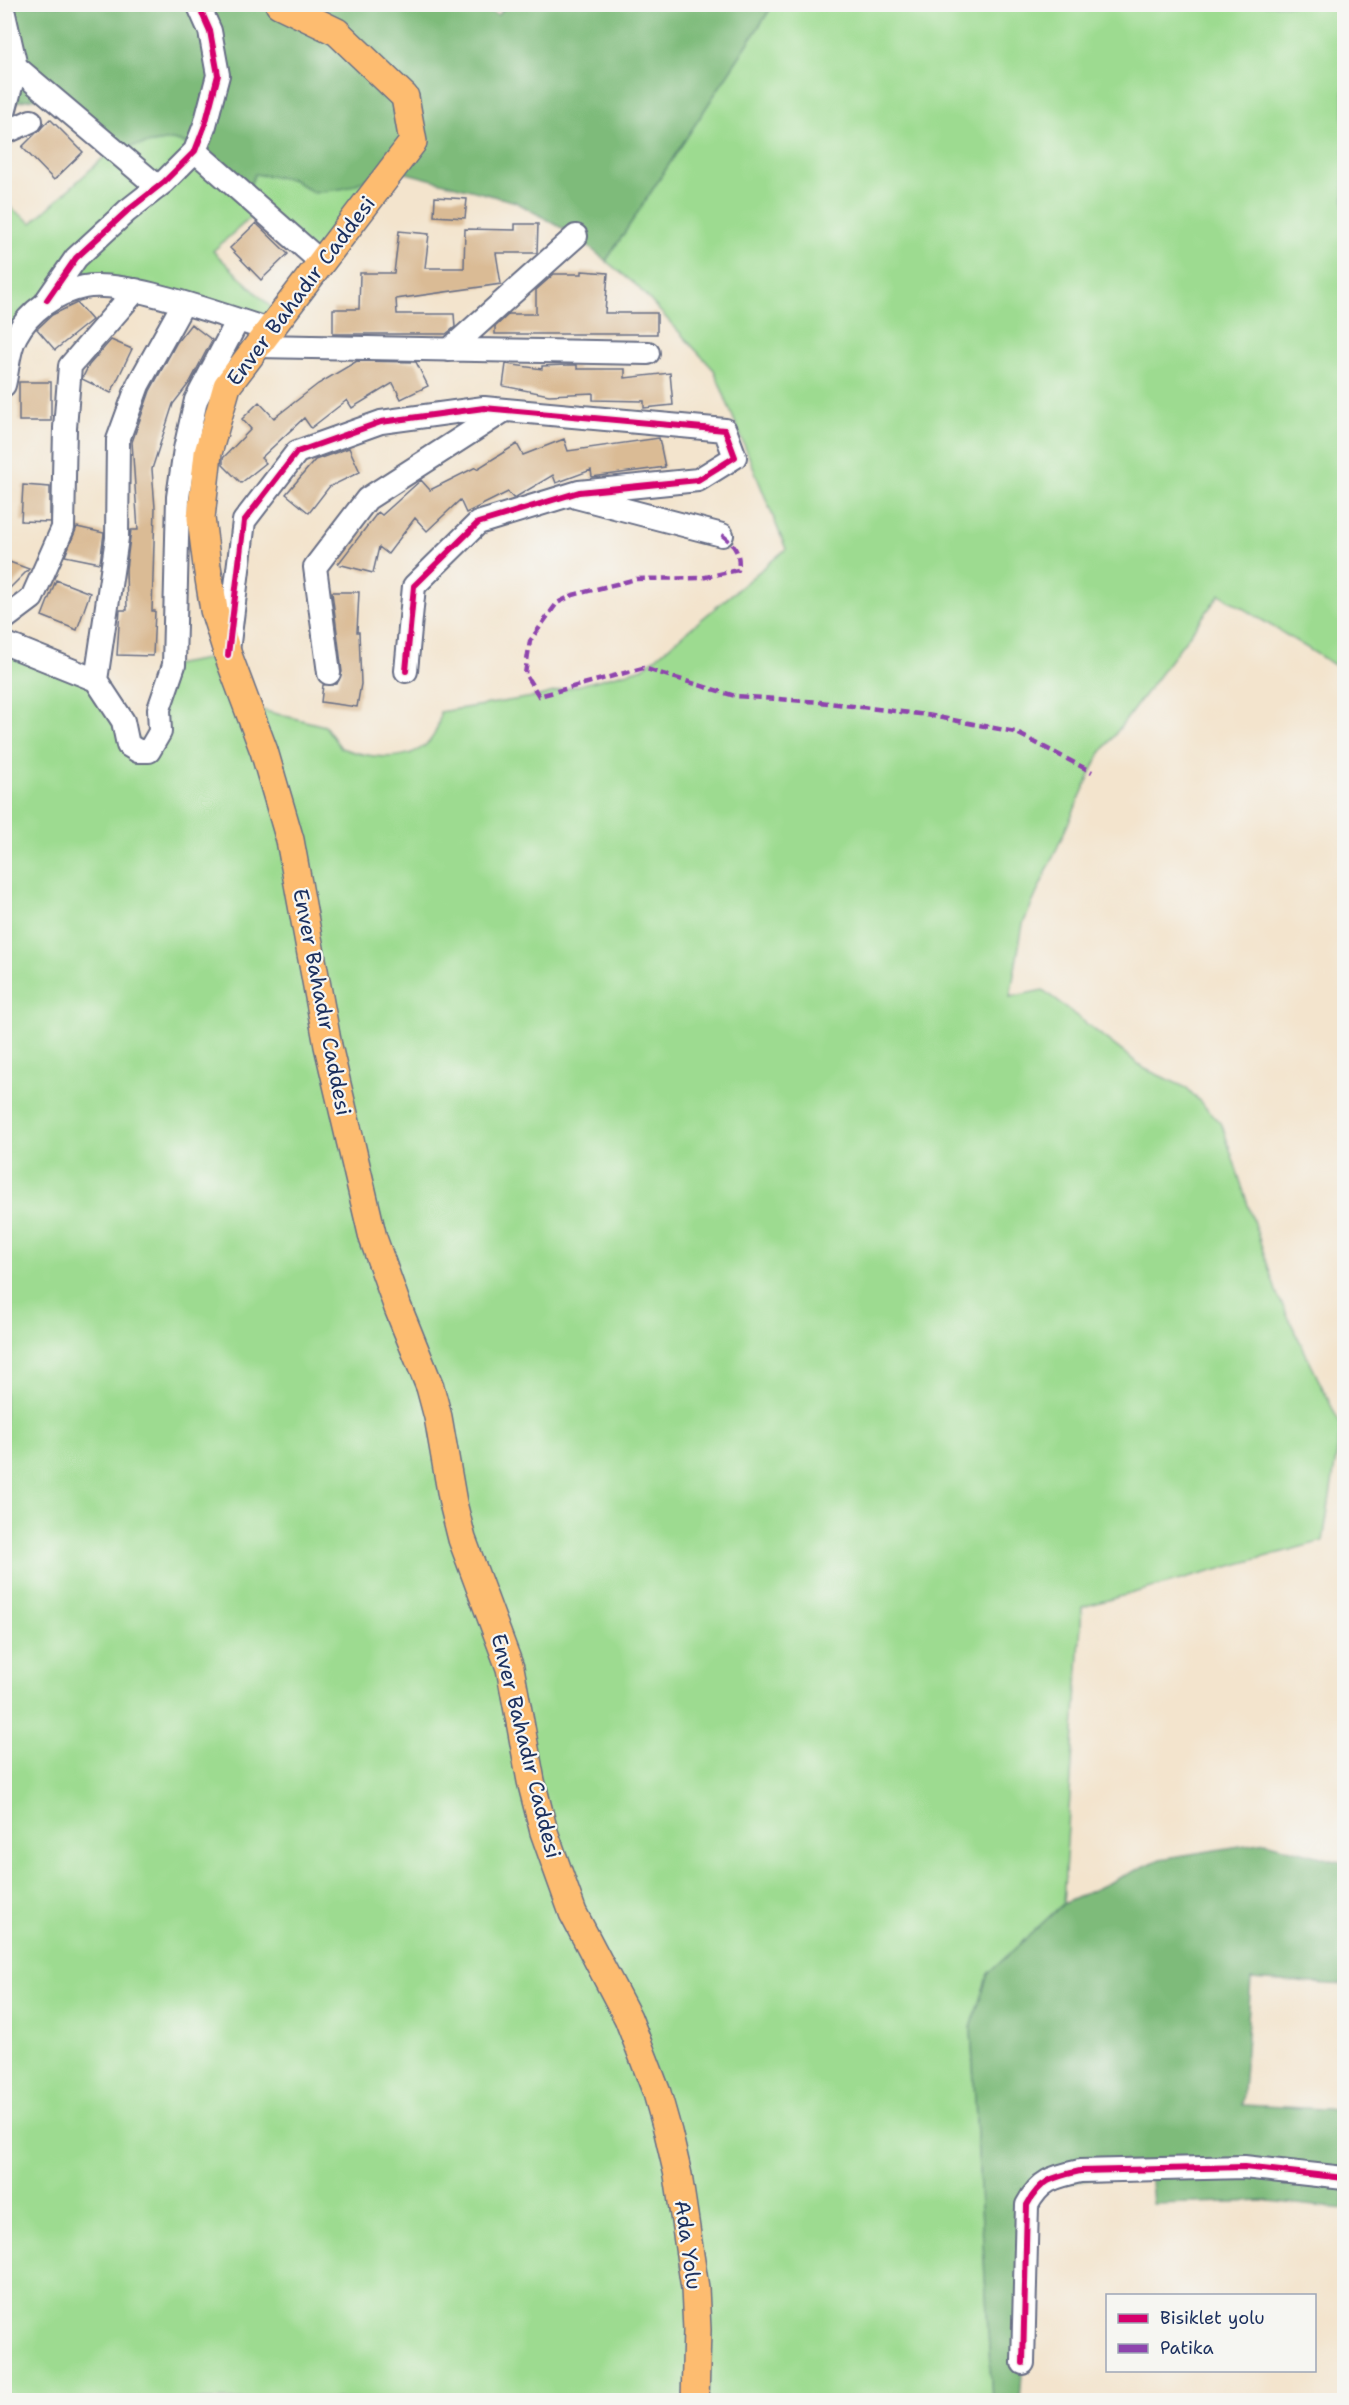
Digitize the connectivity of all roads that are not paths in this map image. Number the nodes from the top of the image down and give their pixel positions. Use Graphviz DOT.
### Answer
graph roads {
  1 [pos="198,4"];
  2 [pos="279,4"];
  3 [pos="4,14"];
  4 [pos="16,67"];
  5 [pos="4,113"];
  6 [pos="31,122"];
  7 [pos="4,133"];
  8 [pos="195,151"];
  9 [pos="158,187"];
  10 [pos="576,236"];
  11 [pos="321,262"];
  12 [pos="136,290"];
  13 [pos="46,300"];
  14 [pos="183,304"];
  15 [pos="238,321"];
  16 [pos="263,338"];
  17 [pos="449,350"];
  18 [pos="648,353"];
  19 [pos="4,385"];
  20 [pos="505,410"];
  21 [pos="568,495"];
  22 [pos="722,535"];
  23 [pos="4,619"];
  24 [pos="4,643"];
  25 [pos="228,655"];
  26 [pos="406,671"];
  27 [pos="329,673"];
  28 [pos="96,680"];
  29 [pos="657,2093"];
  30 [pos="1344,2178"];
  31 [pos="1023,2363"];
  32 [pos="695,2400"];
  1 -- 8 [label="street"];
  2 -- 11 [label="main road, Enver Bahadır Caddesi"];
  3 -- 4 [label="street"];
  4 -- 5 [label="street"];
  4 -- 9 [label="street"];
  6 -- 7 [label="street"];
  8 -- 9 [label="street"];
  8 -- 11 [label="street"];
  9 -- 13 [label="street"];
  10 -- 17 [label="street"];
  11 -- 16 [label="main road, Enver Bahadır Caddesi"];
  12 -- 13 [label="street"];
  12 -- 14 [label="street"];
  12 -- 23 [label="street"];
  13 -- 19 [label="street"];
  14 -- 15 [label="street"];
  14 -- 28 [label="street"];
  15 -- 16 [label="street"];
  15 -- 28 [label="street"];
  16 -- 17 [label="street"];
  16 -- 25 [label="main road, Enver Bahadır Caddesi"];
  17 -- 18 [label="street"];
  20 -- 21 [label="street"];
  20 -- 25 [label="street"];
  20 -- 27 [label="street"];
  21 -- 22 [label="street"];
  21 -- 26 [label="street"];
  24 -- 28 [label="street"];
  25 -- 29 [label="main road, Enver Bahadır Caddesi"];
  29 -- 32 [label="main road, Ada Yolu"];
  30 -- 31 [label="street"];
}
